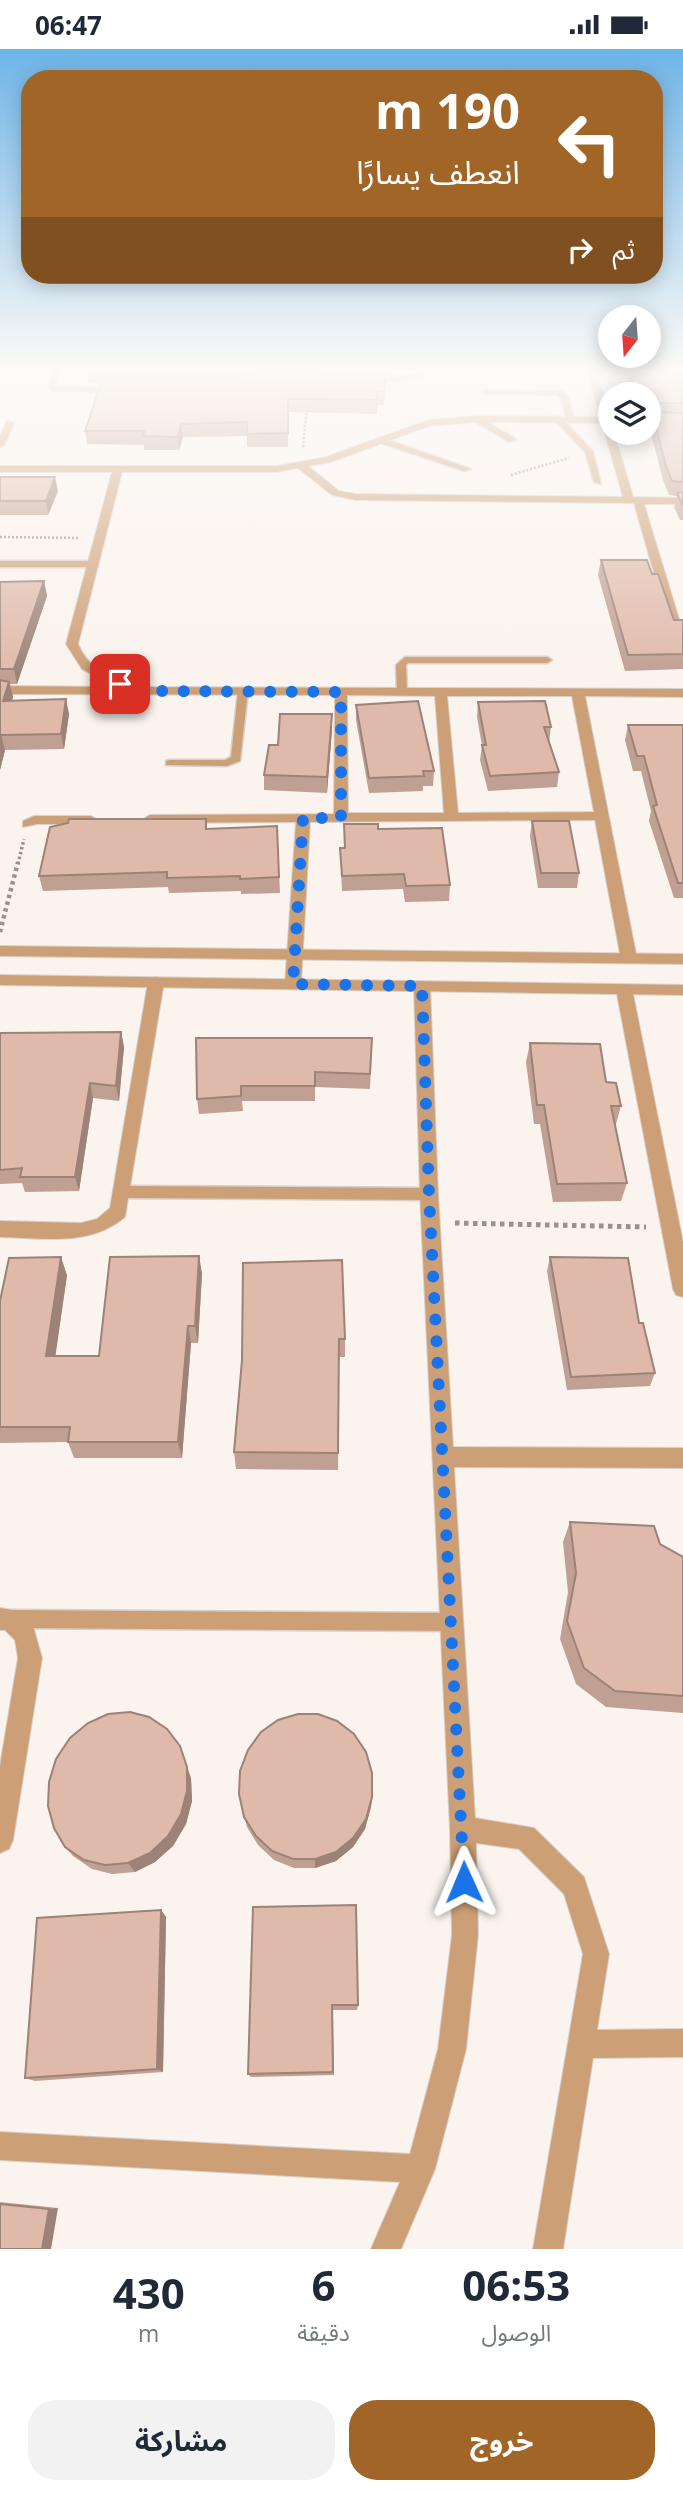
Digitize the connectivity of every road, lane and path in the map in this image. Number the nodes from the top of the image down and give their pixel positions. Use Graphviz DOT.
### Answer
graph roads {
  1 [pos="117,473"];
  2 [pos="310,473"];
  3 [pos="519,473"];
  4 [pos="596,473"];
  5 [pos="625,473"];
  6 [pos="511,475"];
  7 [pos="598,482"];
  8 [pos="634,500"];
  9 [pos="683,501"];
  10 [pos="0,537"];
  11 [pos="100,538"];
  12 [pos="0,564"];
  13 [pos="93,564"];
  14 [pos="673,619"];
  15 [pos="547,660"];
  16 [pos="0,690"];
  17 [pos="143,691"];
  18 [pos="243,691"];
  19 [pos="341,692"];
  20 [pos="402,692"];
  21 [pos="441,692"];
  22 [pos="578,692"];
  23 [pos="683,693"];
  24 [pos="170,763"];
  25 [pos="602,816"];
  26 [pos="451,817"];
  27 [pos="303,818"];
  28 [pos="341,818"];
  29 [pos="101,820"];
  30 [pos="141,820"];
  31 [pos="28,824"];
  32 [pos="0,933"];
  33 [pos="0,951"];
  34 [pos="295,955"];
  35 [pos="607,958"];
  36 [pos="628,959"];
  37 [pos="659,959"];
  38 [pos="683,959"];
  39 [pos="0,980"];
  40 [pos="156,982"];
  41 [pos="293,984"];
  42 [pos="422,986"];
  43 [pos="618,989"];
  44 [pos="675,990"];
  45 [pos="124,1192"];
  46 [pos="429,1195"];
  47 [pos="432,1222"];
  48 [pos="671,1228"];
  49 [pos="0,1229"];
  50 [pos="683,1289"];
  51 [pos="443,1457"];
  52 [pos="683,1458"];
  53 [pos="5,1619"];
  54 [pos="452,1622"];
  55 [pos="463,1829"];
  56 [pos="0,1840"];
  57 [pos="581,2043"];
  58 [pos="683,2043"];
  59 [pos="0,2146"];
  60 [pos="420,2169"];
  61 [pos="386,2249"];
  62 [pos="548,2249"];
  1 -- 11 [label="street"];
  2 -- 8 [label="street"];
  3 -- 6 [label="path"];
  4 -- 7 [label="lane"];
  5 -- 8 [label="street"];
  8 -- 9 [label="street"];
  8 -- 14 [label="street"];
  10 -- 11 [label="path"];
  11 -- 13 [label="street"];
  12 -- 13 [label="lane"];
  13 -- 17 [label="street"];
  15 -- 20 [label="lane"];
  16 -- 17 [label="street"];
  17 -- 18 [label="street"];
  18 -- 19 [label="street"];
  18 -- 24 [label="lane"];
  19 -- 20 [label="street"];
  19 -- 28 [label="street"];
  20 -- 21 [label="street"];
  21 -- 22 [label="street"];
  21 -- 26 [label="street"];
  22 -- 23 [label="street"];
  22 -- 25 [label="street"];
  25 -- 26 [label="street"];
  25 -- 36 [label="street"];
  26 -- 28 [label="street"];
  27 -- 28 [label="street"];
  27 -- 30 [label="street"];
  27 -- 34 [label="street"];
  29 -- 31 [label="street"];
  31 -- 32 [label="path"];
  33 -- 34 [label="street"];
  34 -- 35 [label="street"];
  34 -- 41 [label="street"];
  35 -- 36 [label="street"];
  35 -- 43 [label="street"];
  36 -- 37 [label="street"];
  37 -- 38 [label="street"];
  37 -- 44 [label="street"];
  39 -- 40 [label="street"];
  40 -- 41 [label="street"];
  40 -- 45 [label="street"];
  41 -- 42 [label="street"];
  42 -- 43 [label="street"];
  42 -- 46 [label="street"];
  43 -- 44 [label="street"];
  43 -- 48 [label="street"];
  45 -- 46 [label="lane"];
  45 -- 49 [label="street"];
  46 -- 47 [label="street"];
  47 -- 48 [label="path"];
  47 -- 51 [label="street"];
  48 -- 50 [label="street"];
  51 -- 52 [label="street"];
  51 -- 54 [label="street"];
  53 -- 54 [label="lane"];
  53 -- 56 [label="street"];
  54 -- 55 [label="street"];
  55 -- 57 [label="street"];
  55 -- 60 [label="street"];
  57 -- 58 [label="street"];
  57 -- 62 [label="street"];
  59 -- 60 [label="street"];
  60 -- 61 [label="street"];
}
